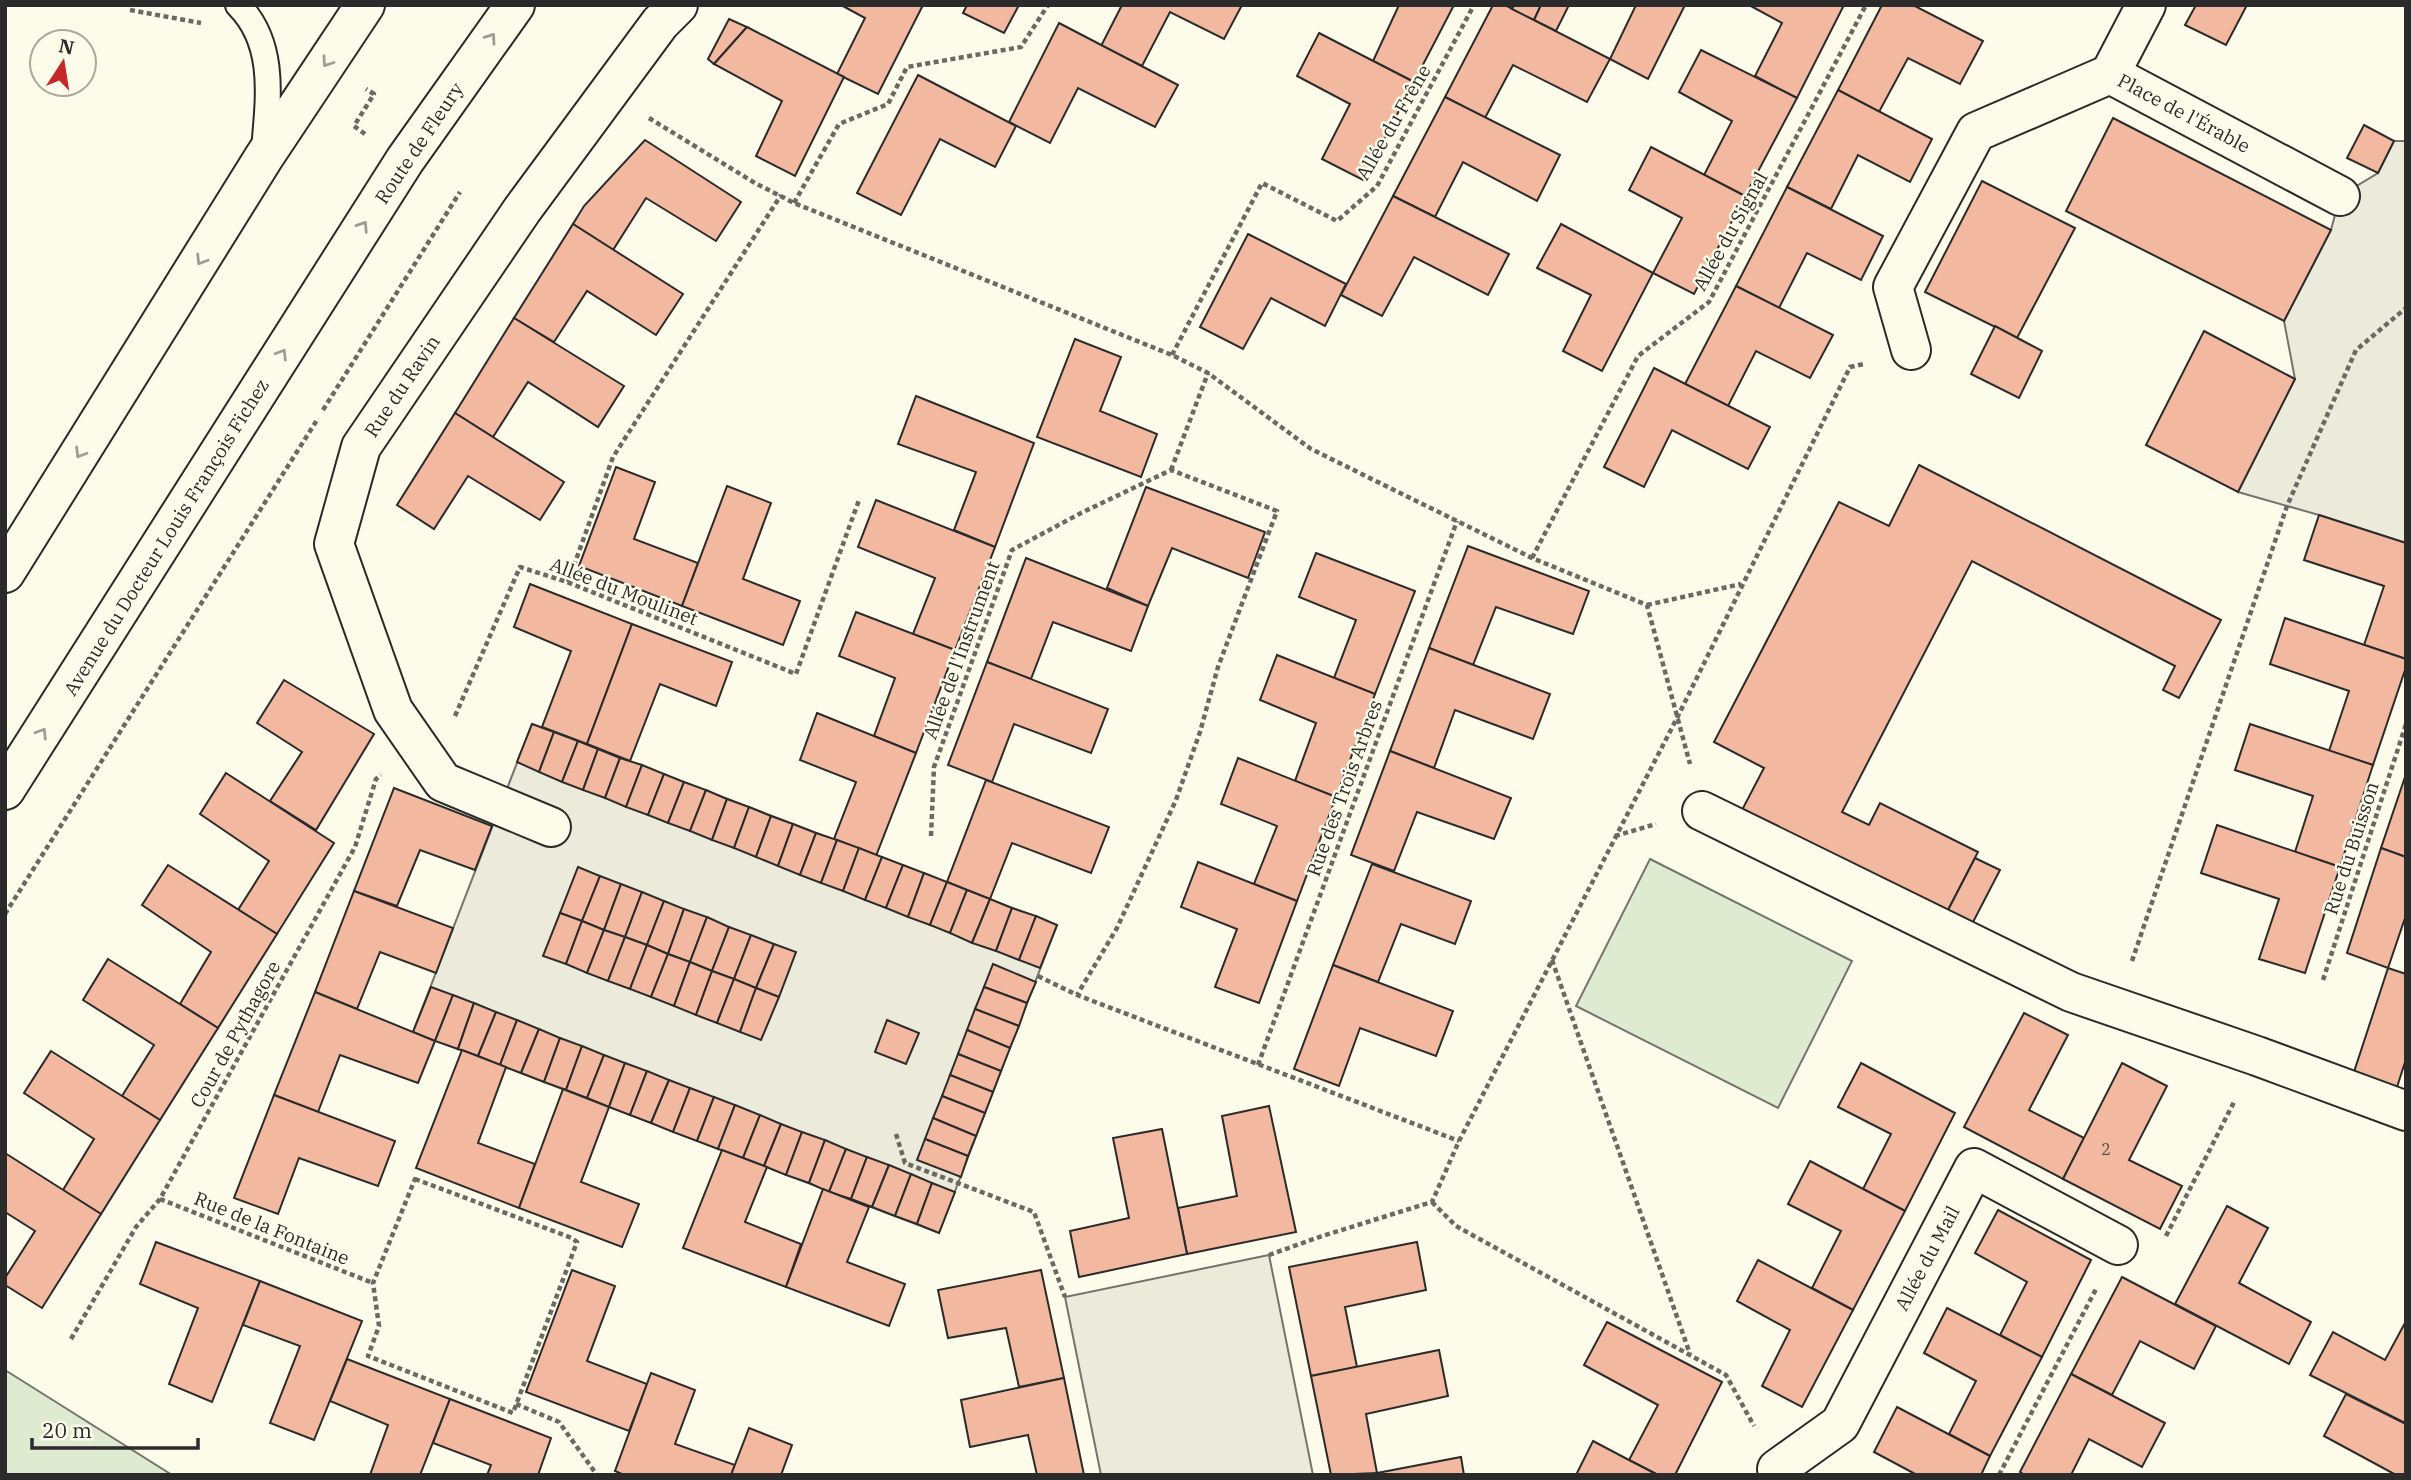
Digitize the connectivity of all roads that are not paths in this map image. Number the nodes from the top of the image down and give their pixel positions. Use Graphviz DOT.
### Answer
graph roads {
  1 [pos="237,5"];
  2 [pos="365,5"];
  3 [pos="515,5"];
  4 [pos="678,5"];
  5 [pos="2146,5"];
  6 [pos="2110,74"];
  7 [pos="264,157"];
  8 [pos="2340,196"];
  9 [pos="327,283"];
  10 [pos="1911,350"];
  11 [pos="5,573"];
  12 [pos="5,790"];
  13 [pos="1702,811"];
  14 [pos="551,827"];
  15 [pos="2406,1111"];
  16 [pos="2118,1245"];
  17 [pos="1777,1469"];
  1 -- 7 [label="lane"];
  2 -- 7 [label="street, one-way"];
  9 -- 3 [label="street, Route de Fleury, one-way"];
  4 -- 14 [label="street, Rue du Ravin"];
  5 -- 6 [label="street"];
  6 -- 8 [label="street, Place de l'Érable"];
  6 -- 10 [label="street, Place de l'Érable"];
  7 -- 11 [label="street, one-way"];
  12 -- 9 [label="street, Avenue du Docteur Louis François Fichez, one-way"];
  13 -- 15 [label="street"];
  16 -- 17 [label="street, Allée du Mail"];
}
